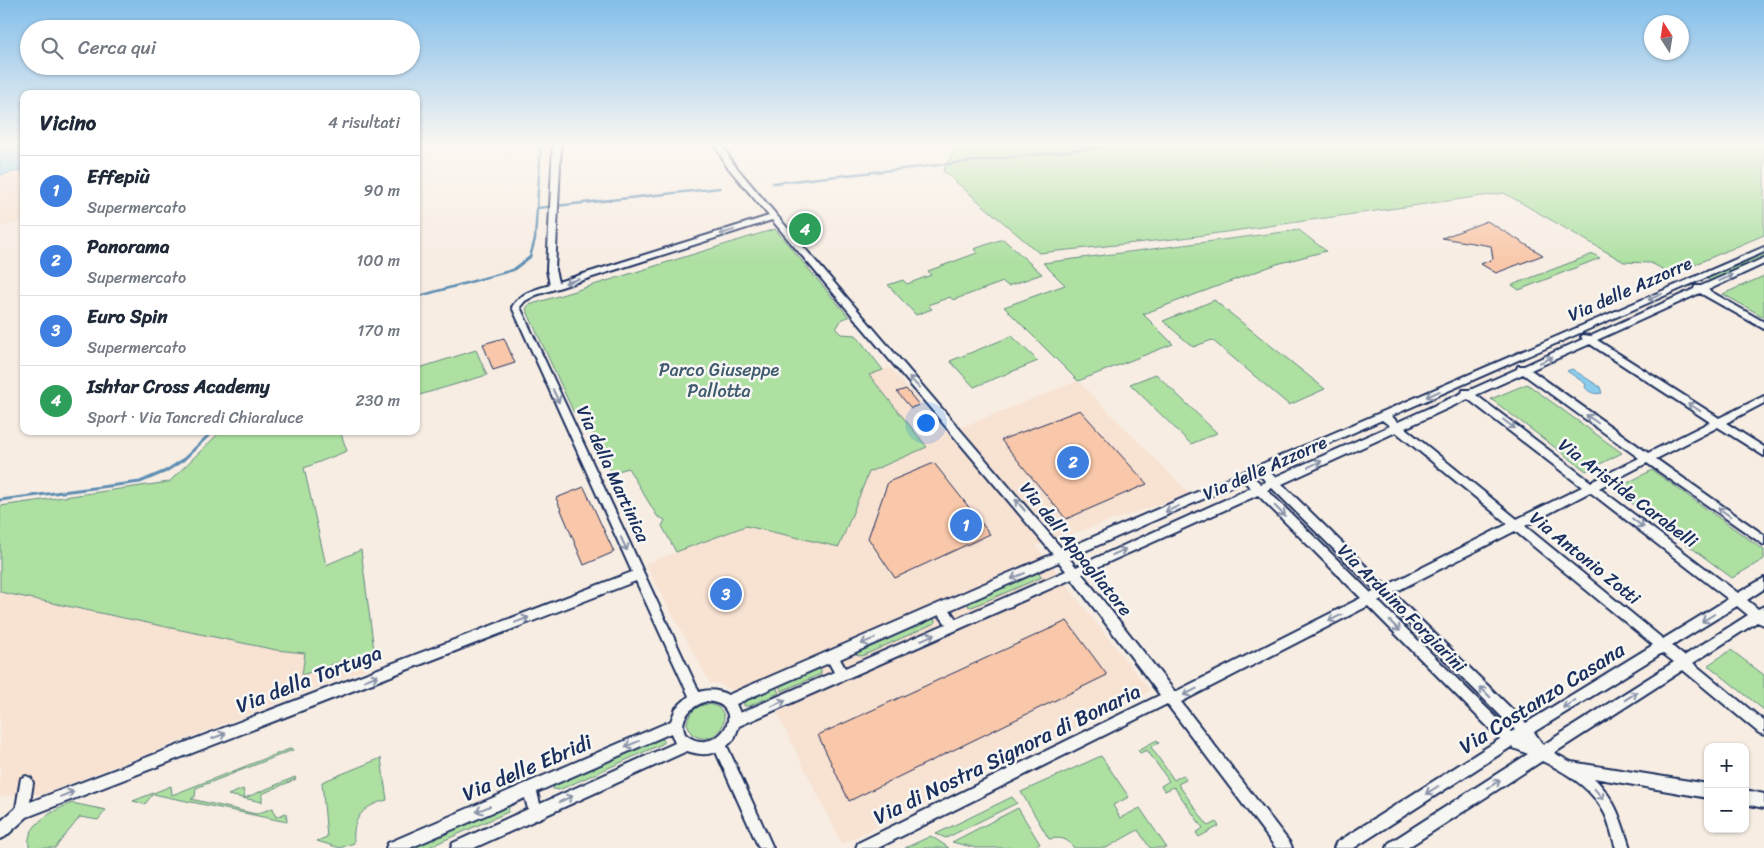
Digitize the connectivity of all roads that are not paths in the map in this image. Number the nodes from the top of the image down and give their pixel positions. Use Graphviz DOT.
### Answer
graph roads {
  1 [pos="556,184"];
  2 [pos="746,184"];
  3 [pos="774,217"];
  4 [pos="1764,249"];
  5 [pos="1764,261"];
  6 [pos="1688,282"];
  7 [pos="555,286"];
  8 [pos="1701,290"];
  9 [pos="1764,326"];
  10 [pos="1577,331"];
  11 [pos="1591,340"];
  12 [pos="1509,361"];
  13 [pos="1524,370"];
  14 [pos="1456,384"];
  15 [pos="1470,395"];
  16 [pos="1764,399"];
  17 [pos="1384,416"];
  18 [pos="1718,422"];
  19 [pos="1398,427"];
  20 [pos="1764,452"];
  21 [pos="1648,458"];
  22 [pos="1261,470"];
  23 [pos="1246,476"];
  24 [pos="1274,482"];
  25 [pos="1592,487"];
  26 [pos="1259,489"];
  27 [pos="1517,525"];
  28 [pos="1764,541"];
  29 [pos="1062,556"];
  30 [pos="1074,572"];
  31 [pos="638,575"];
  32 [pos="1764,583"];
  33 [pos="1385,593"];
  34 [pos="1737,599"];
  35 [pos="1370,600"];
  36 [pos="942,609"];
  37 [pos="1762,615"];
  38 [pos="954,626"];
  39 [pos="1664,646"];
  40 [pos="832,656"];
  41 [pos="1683,661"];
  42 [pos="842,676"];
  43 [pos="696,698"];
  44 [pos="1171,698"];
  45 [pos="727,702"];
  46 [pos="734,722"];
  47 [pos="676,725"];
  48 [pos="1764,729"];
  49 [pos="1525,731"];
  50 [pos="1510,740"];
  51 [pos="686,744"];
  52 [pos="719,744"];
  53 [pos="1542,754"];
  54 [pos="1568,768"];
  55 [pos="26,783"];
  56 [pos="529,789"];
  57 [pos="1704,790"];
  58 [pos="1749,799"];
  59 [pos="1764,801"];
  60 [pos="22,812"];
  61 [pos="536,813"];
  62 [pos="0,832"];
  63 [pos="393,848"];
  64 [pos="458,848"];
  65 [pos="766,848"];
  66 [pos="863,848"];
  67 [pos="1285,848"];
  68 [pos="1341,848"];
  69 [pos="1394,848"];
  70 [pos="1623,848"];
  1 -- 7 [label="street"];
  2 -- 3 [label="street, Via dell'Appagliatore"];
  3 -- 7 [label="street, Via della Martinica, one-way"];
  29 -- 3 [label="street, Via dell'Appagliatore, one-way"];
  4 -- 6 [label="street, Via delle Azzorre"];
  8 -- 5 [label="street, Via delle Azzorre, one-way"];
  6 -- 8 [label="street"];
  6 -- 10 [label="street, Via delle Azzorre, one-way"];
  7 -- 31 [label="street, Via della Martinica, one-way"];
  8 -- 9 [label="street"];
  8 -- 11 [label="street, Via delle Azzorre"];
  10 -- 11 [label="street"];
  10 -- 12 [label="street, Via delle Azzorre"];
  13 -- 11 [label="street, Via delle Azzorre, one-way"];
  18 -- 11 [label="street, one-way"];
  12 -- 13 [label="street"];
  12 -- 14 [label="street, Via delle Azzorre"];
  13 -- 15 [label="street, Via delle Azzorre"];
  21 -- 13 [label="street, one-way"];
  14 -- 15 [label="street"];
  14 -- 17 [label="street, Via delle Azzorre, one-way"];
  15 -- 19 [label="street, Via delle Azzorre"];
  15 -- 25 [label="street, Via Aristide Carabelli, one-way"];
  16 -- 18 [label="street, Via di Nostra Signora di Bonaria"];
  17 -- 19 [label="street, Via Antonio Zotti"];
  17 -- 22 [label="street, Via delle Azzorre"];
  18 -- 20 [label="street"];
  18 -- 21 [label="street, Via di Nostra Signora di Bonaria"];
  24 -- 19 [label="street, Via delle Azzorre, one-way"];
  19 -- 27 [label="street, Via Antonio Zotti"];
  21 -- 25 [label="street, Via di Nostra Signora di Bonaria"];
  28 -- 21 [label="street, one-way"];
  22 -- 23 [label="street, Via delle Azzorre"];
  22 -- 24 [label="street, Via Arduino Forgiarini"];
  23 -- 26 [label="street, Via Arduino Forgiarini"];
  23 -- 29 [label="street, Via delle Azzorre, one-way"];
  24 -- 26 [label="street, Via delle Azzorre"];
  24 -- 33 [label="street, Via Arduino Forgiarini"];
  25 -- 27 [label="street, Via di Nostra Signora di Bonaria"];
  25 -- 34 [label="street, Via Aristide Carabelli, one-way"];
  30 -- 26 [label="street, Via delle Azzorre, one-way"];
  26 -- 35 [label="street, Via Arduino Forgiarini, one-way"];
  27 -- 33 [label="street, Via di Nostra Signora di Bonaria"];
  27 -- 39 [label="street, Via Antonio Zotti"];
  29 -- 30 [label="street, Via dell'Appagliatore"];
  29 -- 36 [label="street, one-way"];
  30 -- 38 [label="street"];
  30 -- 44 [label="street, Via dell'Appagliatore"];
  31 -- 43 [label="street, Via della Martinica"];
  60 -- 31 [label="street, Via della Tortuga, one-way"];
  32 -- 34 [label="street, Via Costanzo Casana"];
  33 -- 35 [label="street, Via di Nostra Signora di Bonaria"];
  49 -- 33 [label="street, Via Arduino Forgiarini, one-way"];
  34 -- 37 [label="street, Via Aristide Carabelli"];
  34 -- 39 [label="street, Via Costanzo Casana, one-way"];
  35 -- 44 [label="street, Via di Nostra Signora di Bonaria, one-way"];
  35 -- 50 [label="street, Via Arduino Forgiarini, one-way"];
  36 -- 38 [label="street"];
  36 -- 40 [label="street, one-way"];
  37 -- 41 [label="street"];
  42 -- 38 [label="street, one-way"];
  39 -- 41 [label="street, Via Antonio Zotti"];
  39 -- 49 [label="street, Via Costanzo Casana, one-way"];
  40 -- 42 [label="street"];
  40 -- 45 [label="street"];
  41 -- 48 [label="street, Via Antonio Zotti"];
  53 -- 41 [label="street, one-way"];
  46 -- 42 [label="street, one-way"];
  43 -- 45 [label="street"];
  43 -- 47 [label="street"];
  44 -- 66 [label="street, Via di Nostra Signora di Bonaria"];
  44 -- 67 [label="street, Via dell'Appagliatore"];
  45 -- 46 [label="street"];
  46 -- 52 [label="street"];
  47 -- 51 [label="street"];
  47 -- 56 [label="street, Via delle Ebridi, one-way"];
  49 -- 50 [label="street, Via Costanzo Casana"];
  49 -- 53 [label="street, Via Arduino Forgiarini"];
  50 -- 53 [label="street, Via Arduino Forgiarini"];
  50 -- 68 [label="street, Via Costanzo Casana, one-way"];
  51 -- 52 [label="street"];
  61 -- 51 [label="street, one-way"];
  52 -- 65 [label="street"];
  53 -- 54 [label="street, Via Arduino Forgiarini"];
  69 -- 53 [label="street, one-way"];
  54 -- 57 [label="street"];
  54 -- 70 [label="street, Via Arduino Forgiarini, one-way"];
  55 -- 60 [label="street"];
  56 -- 61 [label="street"];
  56 -- 63 [label="street, Via delle Ebridi, one-way"];
  58 -- 59 [label="street"];
  60 -- 62 [label="street, Via della Tortuga"];
  61 -- 64 [label="street"];
}
